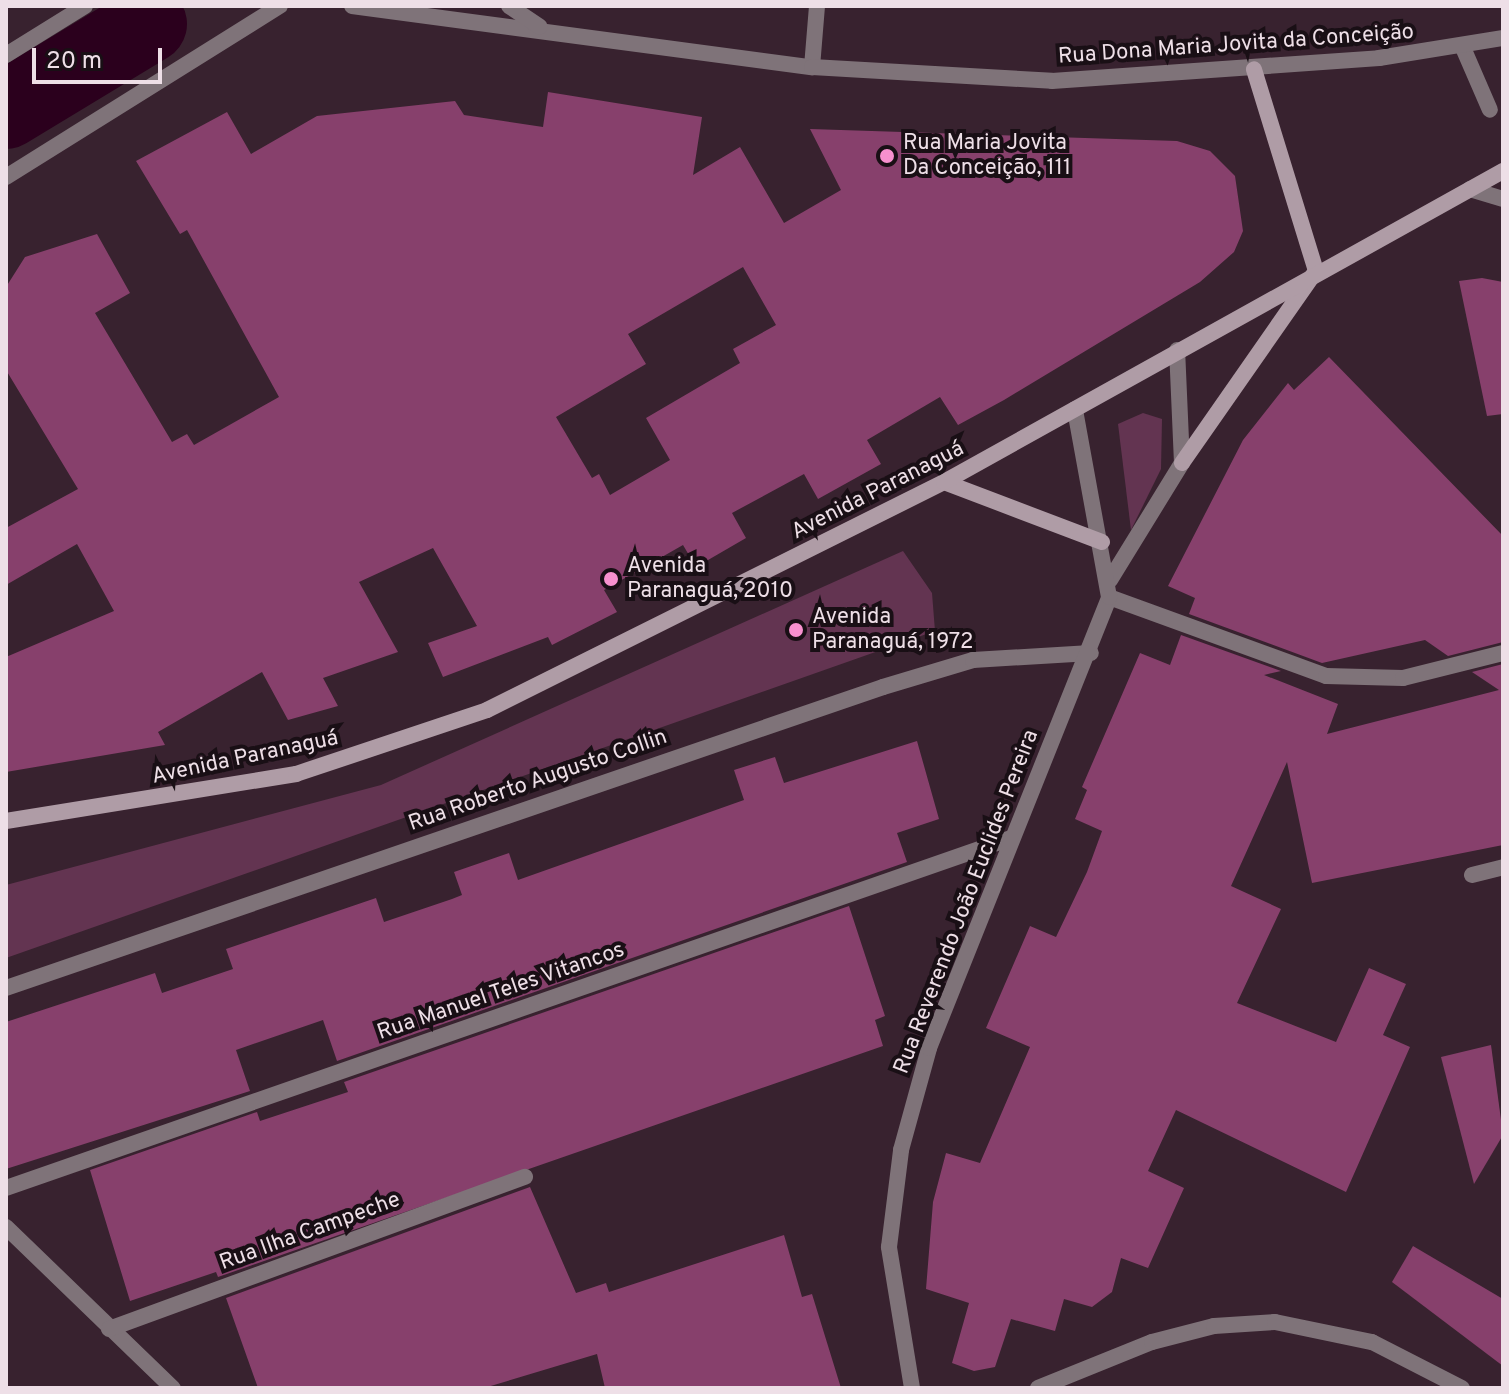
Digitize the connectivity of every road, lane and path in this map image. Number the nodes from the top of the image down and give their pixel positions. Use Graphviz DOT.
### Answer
graph roads {
  1 [pos="85,6"];
  2 [pos="280,6"];
  3 [pos="352,6"];
  4 [pos="509,6"];
  5 [pos="817,6"];
  6 [pos="545,30"];
  7 [pos="1503,38"];
  8 [pos="1464,50"];
  9 [pos="6,55"];
  10 [pos="812,67"];
  11 [pos="1254,69"];
  12 [pos="1490,110"];
  13 [pos="1503,171"];
  14 [pos="6,177"];
  15 [pos="1470,189"];
  16 [pos="1503,199"];
  17 [pos="1316,271"];
  18 [pos="1177,350"];
  19 [pos="1075,409"];
  20 [pos="1182,463"];
  21 [pos="944,482"];
  22 [pos="1102,542"];
  23 [pos="1110,580"];
  24 [pos="1109,597"];
  25 [pos="1091,653"];
  26 [pos="1503,653"];
  27 [pos="6,821"];
  28 [pos="1011,838"];
  29 [pos="1503,867"];
  30 [pos="1472,875"];
  31 [pos="6,988"];
  32 [pos="525,1177"];
  33 [pos="6,1188"];
  34 [pos="6,1227"];
  35 [pos="109,1329"];
  36 [pos="173,1388"];
  37 [pos="912,1388"];
  38 [pos="1038,1388"];
  39 [pos="1462,1388"];
  1 -- 9 [label="street"];
  2 -- 14 [label="street"];
  3 -- 6 [label="street, Rua Dona Maria Jovita da Conceição"];
  4 -- 6 [label="street"];
  5 -- 10 [label="street"];
  6 -- 10 [label="street, Rua Dona Maria Jovita da Conceição"];
  7 -- 8 [label="street, Rua Dona Maria Jovita da Conceição"];
  8 -- 11 [label="street, Rua Dona Maria Jovita da Conceição"];
  8 -- 12 [label="street"];
  10 -- 11 [label="street, Rua Dona Maria Jovita da Conceição"];
  11 -- 17 [label="main road"];
  13 -- 15 [label="main road, Avenida Paranaguá"];
  15 -- 16 [label="street"];
  15 -- 17 [label="main road, Avenida Paranaguá"];
  17 -- 18 [label="main road, Avenida Paranaguá"];
  17 -- 20 [label="main road"];
  18 -- 19 [label="main road, Avenida Paranaguá"];
  18 -- 20 [label="street"];
  19 -- 21 [label="main road, Avenida Paranaguá"];
  19 -- 22 [label="street, Rua Reverendo João Euclides Pereira"];
  20 -- 23 [label="street, Rua Reverendo João Euclides Pereira"];
  21 -- 22 [label="main road"];
  21 -- 27 [label="main road, Avenida Paranaguá"];
  22 -- 23 [label="street, Rua Reverendo João Euclides Pereira"];
  23 -- 24 [label="street, Rua Reverendo João Euclides Pereira"];
  24 -- 25 [label="street, Rua Reverendo João Euclides Pereira"];
  24 -- 26 [label="street"];
  25 -- 28 [label="street, Rua Reverendo João Euclides Pereira"];
  25 -- 31 [label="street, Rua Roberto Augusto Collin"];
  28 -- 33 [label="street, Rua Manuel Teles Vitancos"];
  28 -- 37 [label="street, Rua Reverendo João Euclides Pereira"];
  29 -- 30 [label="street"];
  32 -- 35 [label="street, Rua Ilha Campeche"];
  34 -- 35 [label="street"];
  35 -- 36 [label="street"];
  38 -- 39 [label="street"];
}
